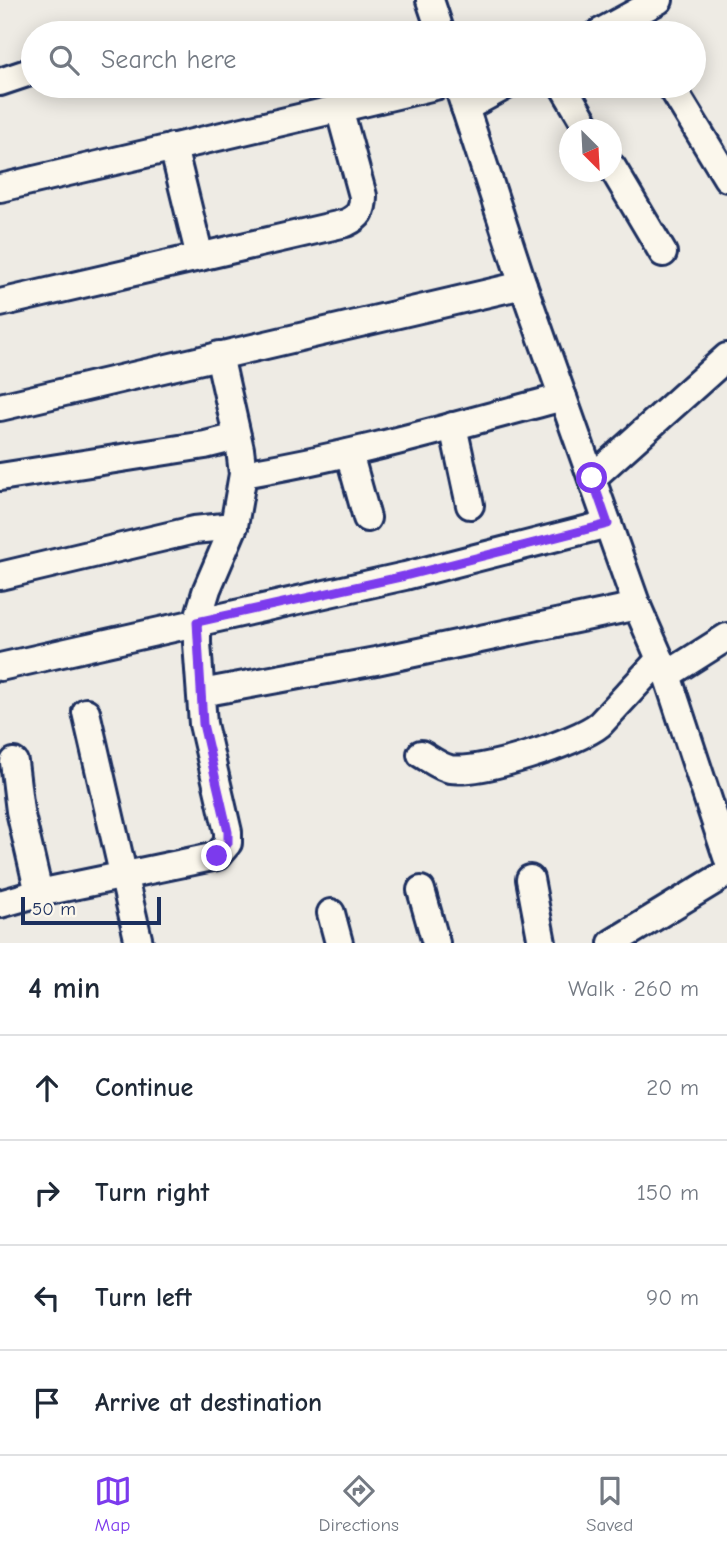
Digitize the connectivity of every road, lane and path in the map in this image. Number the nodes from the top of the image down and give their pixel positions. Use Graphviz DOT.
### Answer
graph roads {
  1 [pos="430,0"];
  2 [pos="659,0"];
  3 [pos="437,21"];
  4 [pos="638,21"];
  5 [pos="21,75"];
  6 [pos="0,82"];
  7 [pos="383,98"];
  8 [pos="462,98"];
  9 [pos="570,98"];
  10 [pos="678,98"];
  11 [pos="339,108"];
  12 [pos="582,119"];
  13 [pos="173,147"];
  14 [pos="727,178"];
  15 [pos="620,182"];
  16 [pos="0,188"];
  17 [pos="663,253"];
  18 [pos="200,257"];
  19 [pos="523,285"];
  20 [pos="0,303"];
  21 [pos="219,355"];
  22 [pos="727,358"];
  23 [pos="563,397"];
  24 [pos="0,407"];
  25 [pos="453,426"];
  26 [pos="237,437"];
  27 [pos="349,453"];
  28 [pos="243,474"];
  29 [pos="0,477"];
  30 [pos="592,478"];
  31 [pos="470,505"];
  32 [pos="367,518"];
  33 [pos="608,524"];
  34 [pos="234,526"];
  35 [pos="0,576"];
  36 [pos="637,606"];
  37 [pos="197,622"];
  38 [pos="727,637"];
  39 [pos="0,667"];
  40 [pos="663,667"];
  41 [pos="201,693"];
  42 [pos="86,712"];
  43 [pos="421,754"];
  44 [pos="14,762"];
  45 [pos="719,807"];
  46 [pos="727,857"];
  47 [pos="727,873"];
  48 [pos="123,875"];
  49 [pos="530,879"];
  50 [pos="421,890"];
  51 [pos="39,892"];
  52 [pos="0,904"];
  53 [pos="331,912"];
  54 [pos="641,935"];
  55 [pos="139,943"];
  56 [pos="339,943"];
  57 [pos="436,943"];
  58 [pos="542,943"];
  59 [pos="612,943"];
  1 -- 3 [label="street"];
  2 -- 4 [label="street"];
  5 -- 6 [label="street"];
  7 -- 11 [label="street"];
  8 -- 19 [label="street"];
  9 -- 12 [label="street"];
  10 -- 14 [label="street"];
  11 -- 13 [label="street"];
  11 -- 18 [label="street"];
  13 -- 16 [label="street"];
  13 -- 18 [label="street"];
  15 -- 17 [label="street"];
  18 -- 20 [label="street"];
  19 -- 21 [label="street"];
  19 -- 23 [label="street"];
  21 -- 24 [label="street"];
  21 -- 26 [label="street"];
  22 -- 30 [label="street"];
  23 -- 25 [label="street"];
  23 -- 30 [label="street"];
  25 -- 27 [label="street"];
  25 -- 31 [label="street"];
  26 -- 28 [label="street"];
  26 -- 29 [label="street"];
  27 -- 28 [label="street"];
  27 -- 32 [label="street"];
  28 -- 34 [label="street"];
  30 -- 33 [label="street"];
  33 -- 36 [label="street"];
  33 -- 37 [label="street"];
  34 -- 35 [label="street"];
  34 -- 37 [label="street"];
  36 -- 40 [label="street"];
  36 -- 41 [label="street"];
  37 -- 39 [label="street"];
  37 -- 41 [label="street"];
  38 -- 40 [label="street"];
  40 -- 43 [label="street"];
  40 -- 45 [label="street"];
  41 -- 48 [label="street"];
  42 -- 48 [label="street"];
  44 -- 51 [label="street"];
  45 -- 46 [label="street"];
  47 -- 54 [label="street"];
  48 -- 51 [label="street"];
  48 -- 55 [label="street"];
  49 -- 58 [label="street"];
  50 -- 57 [label="street"];
  51 -- 52 [label="street"];
  53 -- 56 [label="street"];
  54 -- 59 [label="street"];
}
